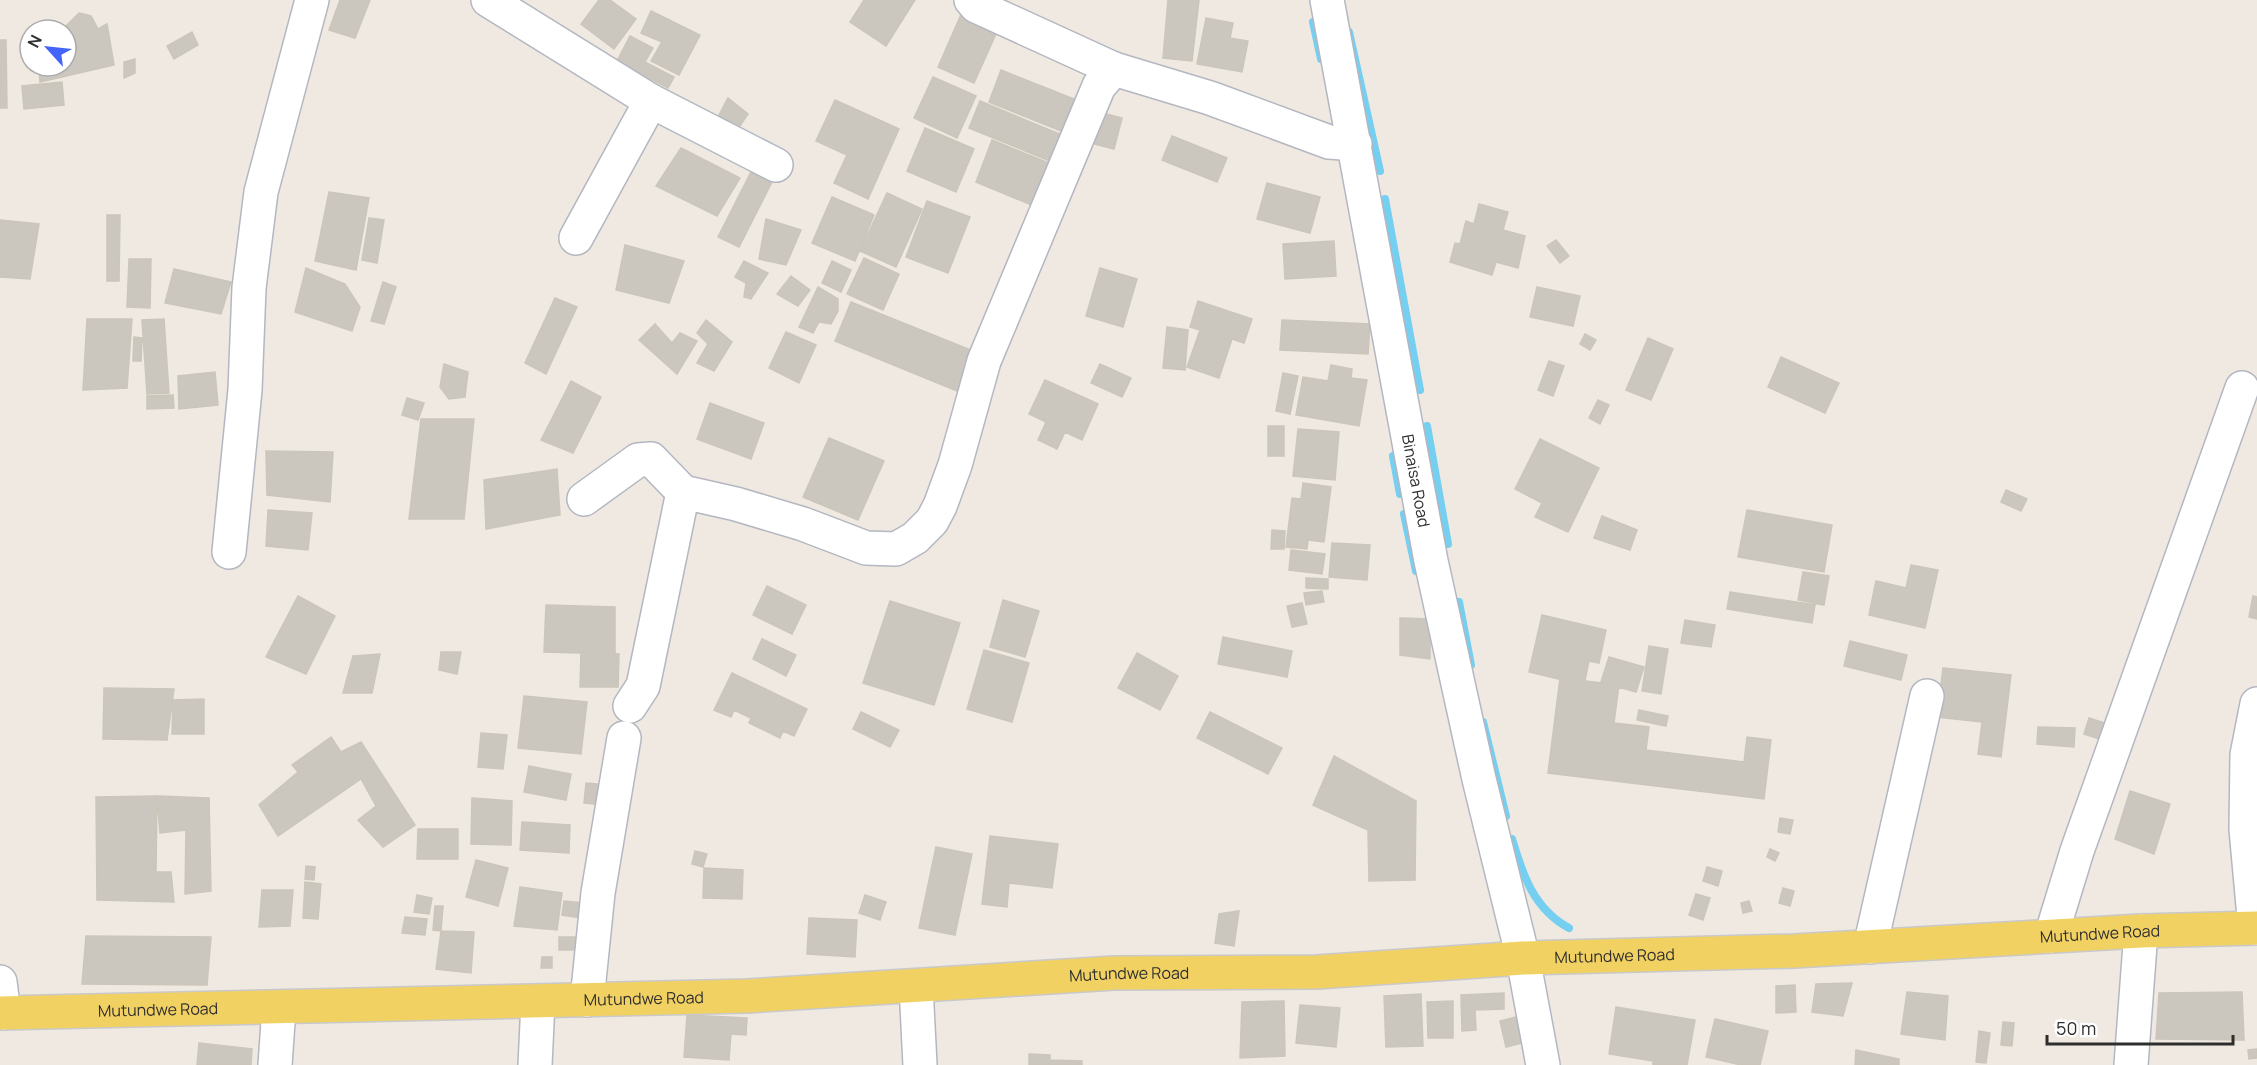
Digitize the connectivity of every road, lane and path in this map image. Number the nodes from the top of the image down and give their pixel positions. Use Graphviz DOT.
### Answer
graph roads {
  1 [pos="312,0"];
  2 [pos="488,0"];
  3 [pos="971,0"];
  4 [pos="1327,0"];
  5 [pos="1114,69"];
  6 [pos="651,101"];
  7 [pos="1355,144"];
  8 [pos="776,165"];
  9 [pos="576,238"];
  10 [pos="2242,388"];
  11 [pos="684,492"];
  12 [pos="584,499"];
  13 [pos="229,552"];
  14 [pos="1927,696"];
  15 [pos="2257,704"];
  16 [pos="630,706"];
  17 [pos="624,738"];
  18 [pos="2256,928"];
  19 [pos="2141,931"];
  20 [pos="2051,936"];
  21 [pos="1870,947"];
  22 [pos="1523,958"];
  23 [pos="916,986"];
  24 [pos="587,1000"];
  25 [pos="538,1002"];
  26 [pos="1,1003"];
  27 [pos="279,1008"];
  28 [pos="275,1065"];
  29 [pos="535,1065"];
  30 [pos="920,1065"];
  31 [pos="1543,1065"];
  32 [pos="2131,1065"];
  1 -- 13 [label="street"];
  2 -- 6 [label="street"];
  3 -- 5 [label="street"];
  4 -- 7 [label="street, Binaisa Road"];
  5 -- 7 [label="street"];
  5 -- 11 [label="street"];
  6 -- 8 [label="street"];
  6 -- 9 [label="street"];
  7 -- 22 [label="street, Binaisa Road"];
  10 -- 20 [label="street"];
  11 -- 12 [label="street"];
  11 -- 16 [label="street"];
  14 -- 21 [label="street"];
  15 -- 18 [label="street"];
  17 -- 24 [label="street"];
  18 -- 19 [label="main road, Mutundwe Road"];
  19 -- 20 [label="main road, Mutundwe Road"];
  19 -- 32 [label="street"];
  20 -- 21 [label="main road, Mutundwe Road"];
  21 -- 22 [label="main road, Mutundwe Road"];
  22 -- 23 [label="main road, Mutundwe Road"];
  22 -- 31 [label="street, Binaisa Road"];
  23 -- 24 [label="main road, Mutundwe Road"];
  23 -- 30 [label="street"];
  24 -- 25 [label="main road, Mutundwe Road"];
  25 -- 27 [label="main road, Mutundwe Road"];
  25 -- 29 [label="street"];
  26 -- 27 [label="main road, Mutundwe Road"];
  27 -- 28 [label="street"];
}
